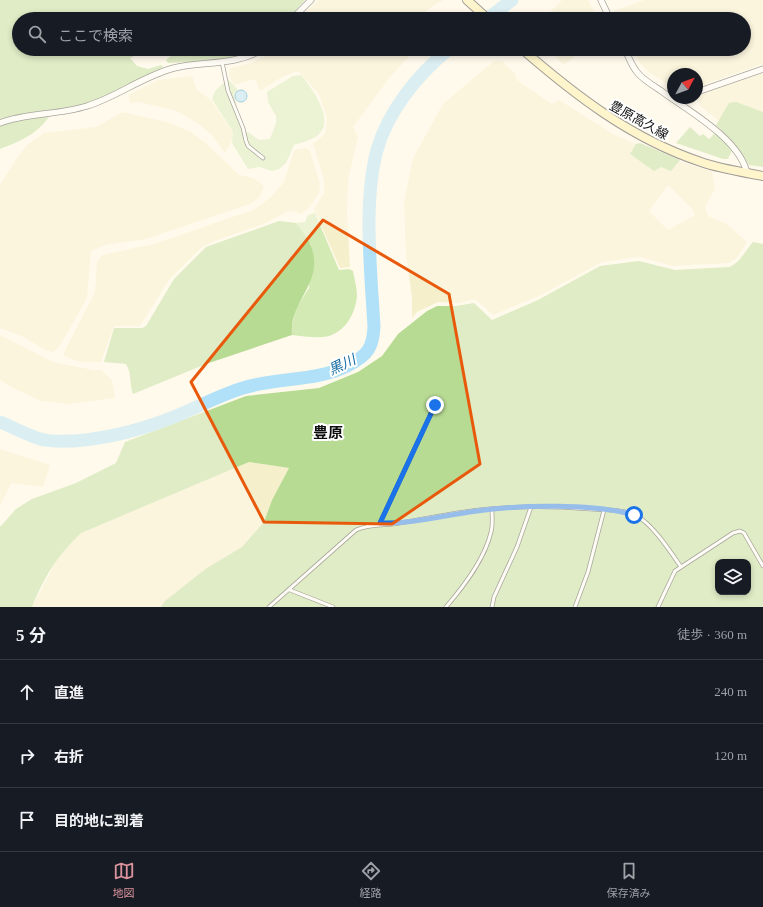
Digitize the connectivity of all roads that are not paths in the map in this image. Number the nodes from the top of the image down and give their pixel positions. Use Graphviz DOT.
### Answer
graph roads {
  1 [pos="311,0"];
  2 [pos="467,0"];
  3 [pos="601,0"];
  4 [pos="299,12"];
  5 [pos="480,12"];
  6 [pos="607,12"];
  7 [pos="250,56"];
  8 [pos="531,56"];
  9 [pos="628,56"];
  10 [pos="222,62"];
  11 [pos="763,69"];
  12 [pos="703,90"];
  13 [pos="667,95"];
  14 [pos="679,104"];
  15 [pos="0,124"];
  16 [pos="262,158"];
  17 [pos="747,173"];
  18 [pos="763,176"];
  19 [pos="435,405"];
  20 [pos="531,508"];
  21 [pos="492,510"];
  22 [pos="604,510"];
  23 [pos="380,523"];
  24 [pos="681,566"];
  25 [pos="763,566"];
  26 [pos="290,590"];
  27 [pos="269,607"];
  28 [pos="333,607"];
  29 [pos="446,607"];
  30 [pos="492,607"];
  31 [pos="575,607"];
  32 [pos="658,607"];
  1 -- 4 [label="street"];
  2 -- 5 [label="main road"];
  3 -- 6 [label="street"];
  7 -- 10 [label="street"];
  8 -- 17 [label="main road, 豊原高久線"];
  9 -- 13 [label="street"];
  10 -- 15 [label="street"];
  10 -- 16 [label="lane"];
  11 -- 12 [label="street"];
  14 -- 17 [label="street"];
  17 -- 18 [label="main road, 豊原高久線"];
  19 -- 23 [label="lane"];
  20 -- 21 [label="lane"];
  20 -- 22 [label="lane"];
  20 -- 30 [label="lane"];
  21 -- 23 [label="lane"];
  21 -- 29 [label="lane"];
  22 -- 24 [label="lane"];
  22 -- 31 [label="lane"];
  23 -- 26 [label="lane"];
  24 -- 25 [label="lane"];
  24 -- 32 [label="lane"];
  26 -- 27 [label="lane"];
  26 -- 28 [label="lane"];
}
